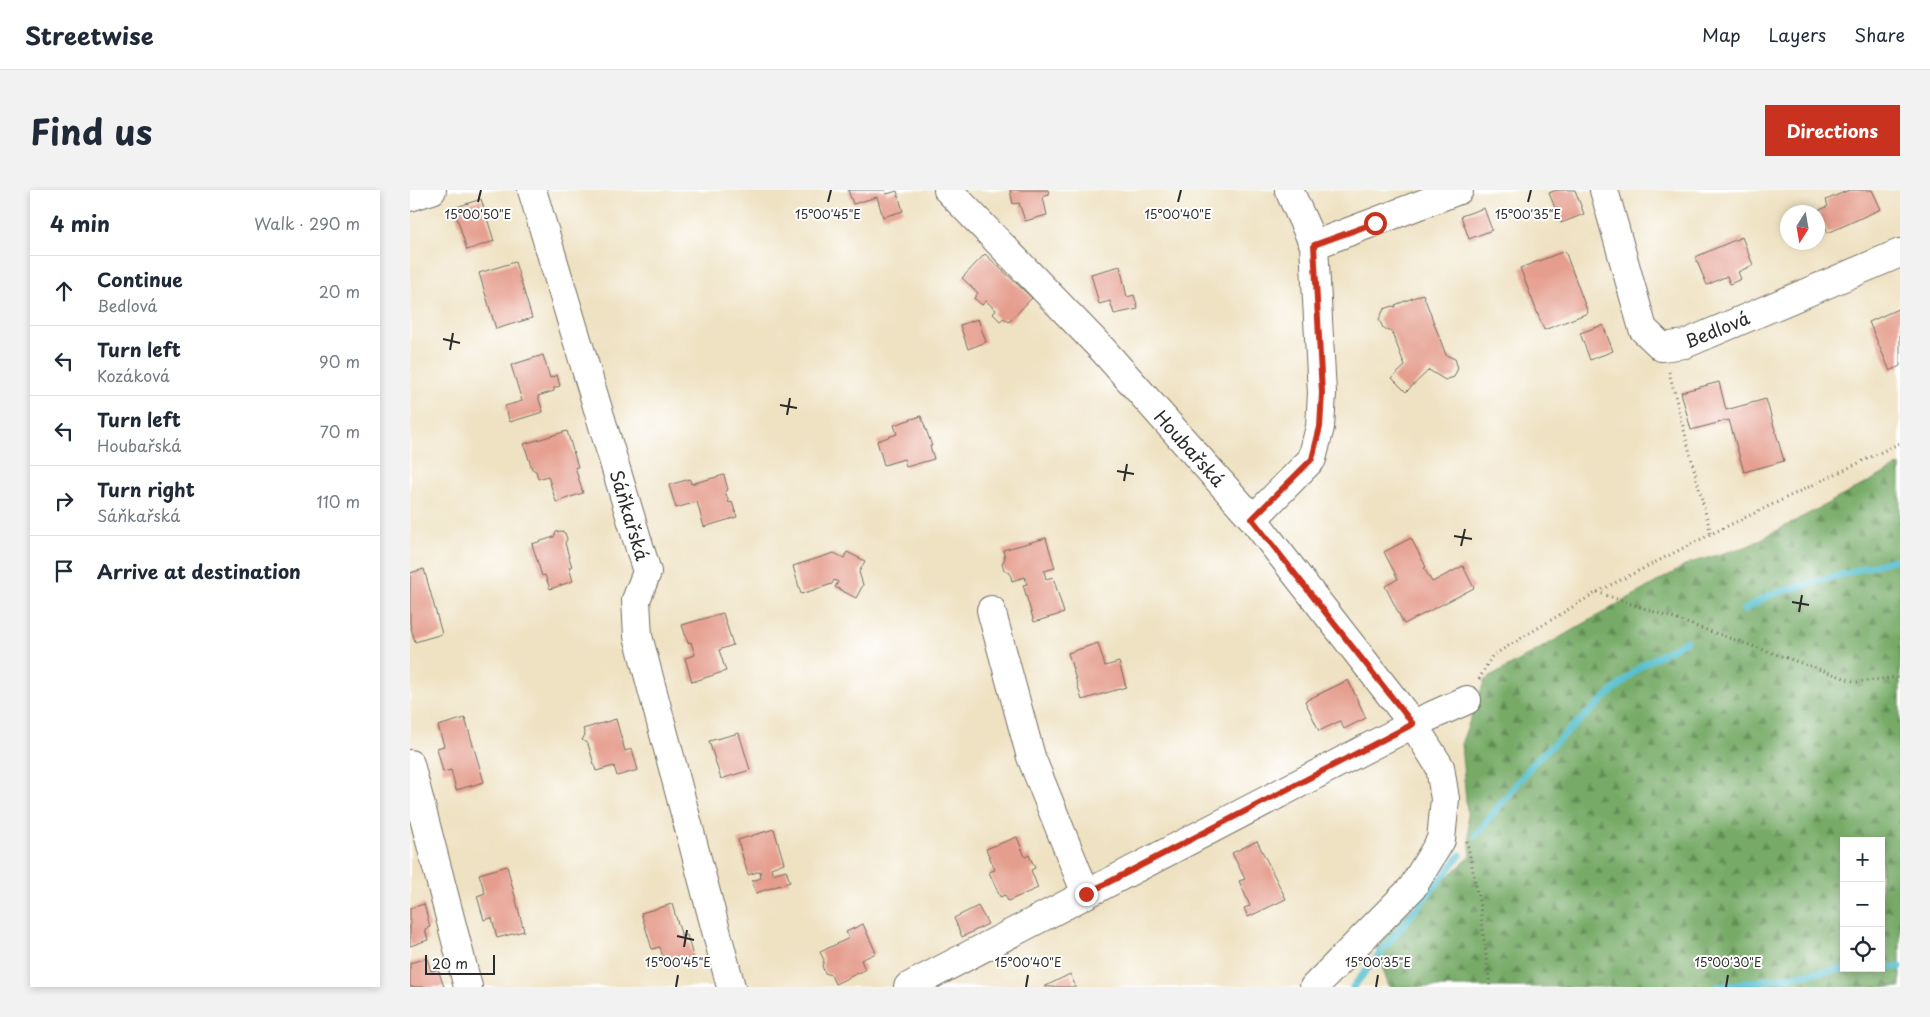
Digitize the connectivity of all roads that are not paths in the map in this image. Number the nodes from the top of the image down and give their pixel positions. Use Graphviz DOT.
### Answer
graph roads {
  1 [pos="432,190"];
  2 [pos="532,190"];
  3 [pos="948,190"];
  4 [pos="1289,190"];
  5 [pos="1459,190"];
  6 [pos="1604,190"];
  7 [pos="410,197"];
  8 [pos="1314,245"];
  9 [pos="1900,253"];
  10 [pos="1252,519"];
  11 [pos="991,610"];
  12 [pos="1467,700"];
  13 [pos="1413,724"];
  14 [pos="410,764"];
  15 [pos="1086,894"];
  16 [pos="468,987"];
  17 [pos="731,987"];
  18 [pos="908,987"];
  19 [pos="1314,987"];
  1 -- 7 [label="street"];
  2 -- 17 [label="street, Sáňkařská"];
  3 -- 10 [label="street, Houbařská"];
  4 -- 8 [label="street"];
  5 -- 8 [label="street"];
  6 -- 9 [label="street, Bedlová"];
  8 -- 10 [label="street"];
  10 -- 13 [label="street, Houbařská"];
  11 -- 15 [label="street"];
  12 -- 13 [label="street"];
  13 -- 15 [label="street"];
  13 -- 19 [label="street, Houbařská"];
  14 -- 16 [label="street"];
  15 -- 18 [label="street"];
}
